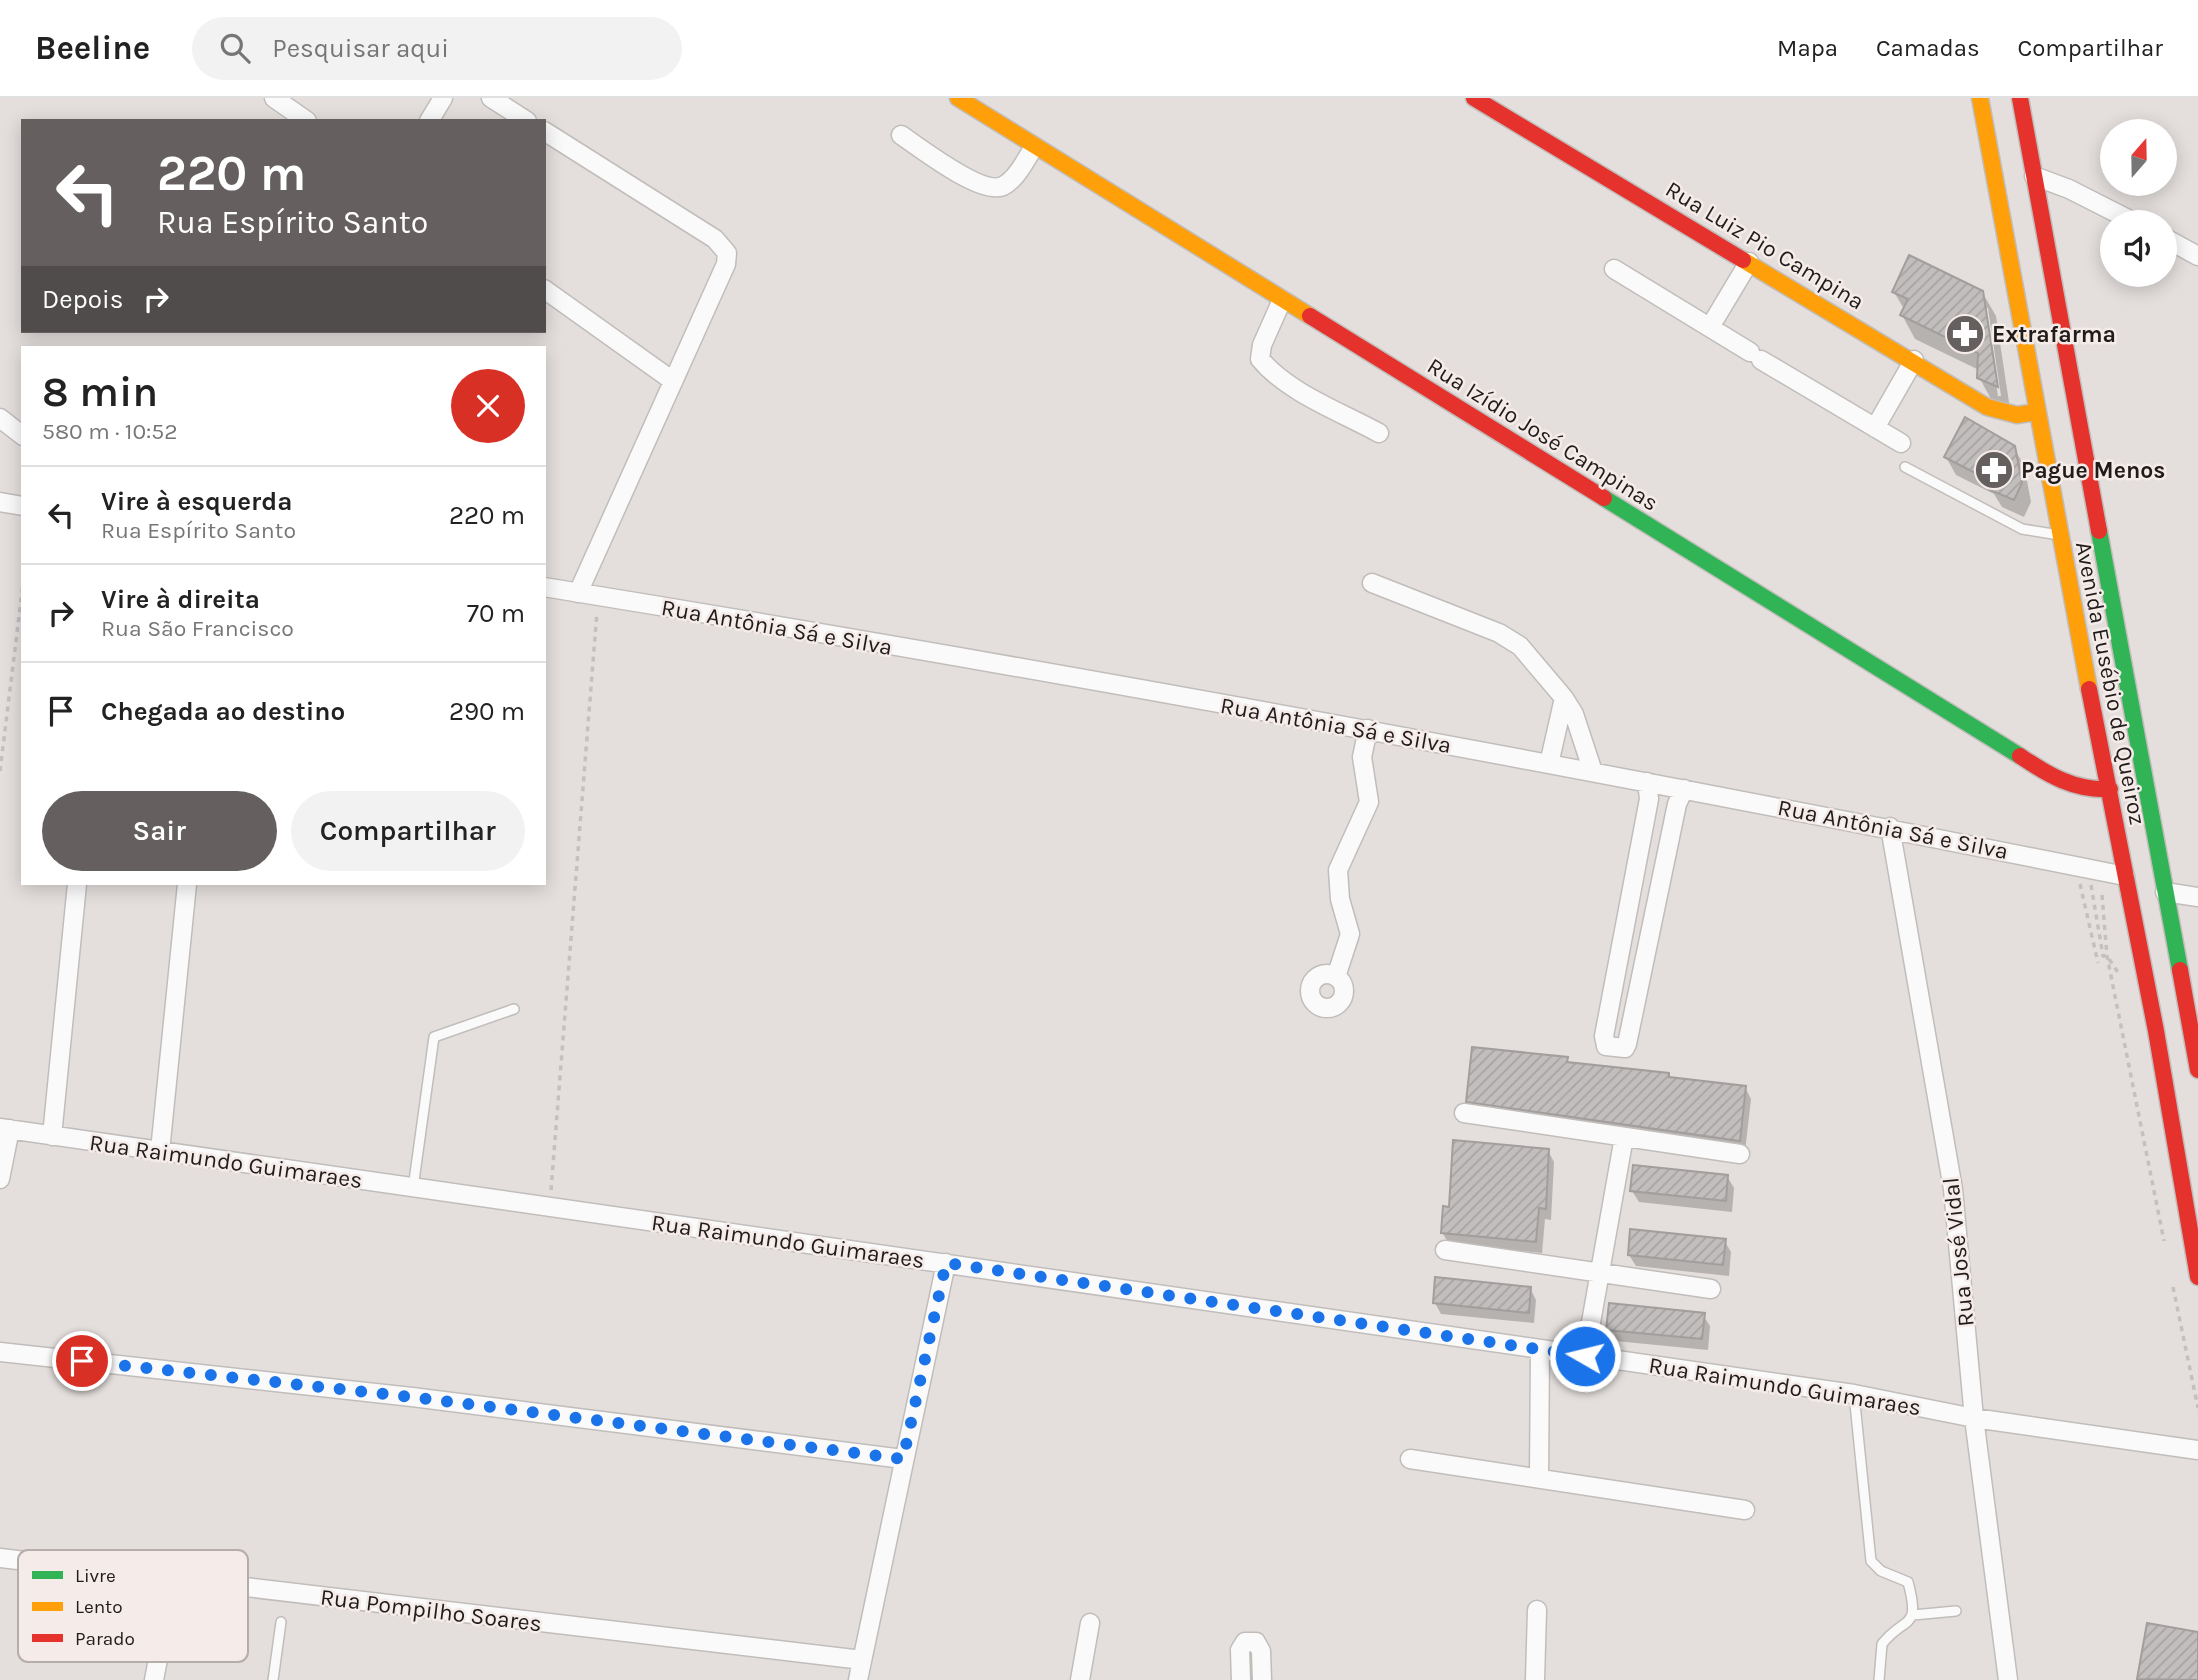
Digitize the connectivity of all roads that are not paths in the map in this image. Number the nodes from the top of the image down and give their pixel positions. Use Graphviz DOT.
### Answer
graph roads {
  1 [pos="274,98"];
  2 [pos="443,98"];
  3 [pos="491,98"];
  4 [pos="958,98"];
  5 [pos="1474,98"];
  6 [pos="1980,98"];
  7 [pos="2020,98"];
  8 [pos="304,119"];
  9 [pos="430,119"];
  10 [pos="524,119"];
  11 [pos="546,132"];
  12 [pos="901,135"];
  13 [pos="1034,147"];
  14 [pos="2034,176"];
  15 [pos="2110,210"];
  16 [pos="2177,245"];
  17 [pos="2198,257"];
  18 [pos="1749,261"];
  19 [pos="1614,270"];
  20 [pos="546,290"];
  21 [pos="1282,300"];
  22 [pos="1710,327"];
  23 [pos="1914,360"];
  24 [pos="673,381"];
  25 [pos="2037,412"];
  26 [pos="0,418"];
  27 [pos="1875,428"];
  28 [pos="1379,433"];
  29 [pos="21,434"];
  30 [pos="1901,443"];
  31 [pos="1905,467"];
  32 [pos="0,502"];
  33 [pos="21,506"];
  34 [pos="2059,535"];
  35 [pos="1372,583"];
  36 [pos="546,587"];
  37 [pos="578,593"];
  38 [pos="1564,698"];
  39 [pos="1368,729"];
  40 [pos="1549,764"];
  41 [pos="1593,772"];
  42 [pos="1647,782"];
  43 [pos="1684,789"];
  44 [pos="2110,789"];
  45 [pos="1889,827"];
  46 [pos="1640,844"];
  47 [pos="1667,848"];
  48 [pos="2125,876"];
  49 [pos="77,885"];
  50 [pos="187,885"];
  51 [pos="2165,892"];
  52 [pos="2198,897"];
  53 [pos="1621,946"];
  54 [pos="1647,951"];
  55 [pos="1336,976"];
  56 [pos="514,1009"];
  57 [pos="2198,1070"];
  58 [pos="1464,1113"];
  59 [pos="5,1129"];
  60 [pos="52,1136"];
  61 [pos="1624,1137"];
  62 [pos="160,1151"];
  63 [pos="1740,1154"];
  64 [pos="0,1179"];
  65 [pos="412,1188"];
  66 [pos="1444,1250"];
  67 [pos="946,1263"];
  68 [pos="1601,1274"];
  69 [pos="2198,1277"];
  70 [pos="1712,1289"];
  71 [pos="1541,1349"];
  72 [pos="0,1352"];
  73 [pos="1585,1356"];
  74 [pos="1854,1394"];
  75 [pos="1974,1418"];
  76 [pos="2198,1450"];
  77 [pos="903,1459"];
  78 [pos="1410,1459"];
  79 [pos="1539,1477"];
  80 [pos="1745,1510"];
  81 [pos="0,1558"];
  82 [pos="18,1560"];
  83 [pos="248,1587"];
  84 [pos="1537,1611"];
  85 [pos="1956,1611"];
  86 [pos="1913,1615"];
  87 [pos="281,1622"];
  88 [pos="1090,1623"];
  89 [pos="862,1660"];
  90 [pos="158,1662"];
  91 [pos="1262,1679"];
  92 [pos="155,1680"];
  93 [pos="272,1680"];
  94 [pos="858,1680"];
  95 [pos="1080,1680"];
  96 [pos="1241,1680"];
  97 [pos="1535,1680"];
  98 [pos="1879,1680"];
  99 [pos="2008,1680"];
  1 -- 8 [label="street"];
  2 -- 9 [label="street"];
  3 -- 10 [label="street"];
  4 -- 13 [label="main road, Rua Izídio José Campinas"];
  5 -- 18 [label="main road, Rua Luiz Pio Campina"];
  6 -- 25 [label="main road, Avenida Eusébio de Queiroz"];
  7 -- 14 [label="main road, Avenida Eusébio de Queiroz"];
  11 -- 24 [label="street"];
  12 -- 13 [label="street"];
  13 -- 21 [label="main road, Rua Izídio José Campinas"];
  14 -- 15 [label="street"];
  14 -- 51 [label="main road, Avenida Eusébio de Queiroz"];
  16 -- 17 [label="street"];
  18 -- 22 [label="street"];
  18 -- 23 [label="main road, Rua Luiz Pio Campina"];
  19 -- 22 [label="street"];
  20 -- 24 [label="street"];
  21 -- 28 [label="street"];
  21 -- 44 [label="main road, Rua Izídio José Campinas"];
  22 -- 27 [label="street"];
  23 -- 25 [label="main road, Rua Luiz Pio Campina"];
  23 -- 27 [label="street"];
  24 -- 37 [label="street"];
  25 -- 34 [label="main road, Avenida Eusébio de Queiroz"];
  26 -- 29 [label="street"];
  27 -- 30 [label="street"];
  31 -- 34 [label="lane"];
  32 -- 33 [label="street"];
  34 -- 44 [label="main road, Avenida Eusébio de Queiroz"];
  35 -- 38 [label="street"];
  36 -- 37 [label="street, Rua Antônia Sá e Silva"];
  37 -- 39 [label="street, Rua Antônia Sá e Silva"];
  38 -- 40 [label="street"];
  38 -- 41 [label="street"];
  39 -- 40 [label="street, Rua Antônia Sá e Silva"];
  39 -- 55 [label="street"];
  40 -- 41 [label="street, Rua Antônia Sá e Silva"];
  41 -- 42 [label="street, Rua Antônia Sá e Silva"];
  42 -- 43 [label="street, Rua Antônia Sá e Silva"];
  42 -- 46 [label="street"];
  43 -- 45 [label="street, Rua Antônia Sá e Silva"];
  43 -- 47 [label="street"];
  44 -- 48 [label="main road, Avenida Eusébio de Queiroz"];
  45 -- 48 [label="street, Rua Antônia Sá e Silva"];
  45 -- 75 [label="street, Rua José Vidal"];
  46 -- 47 [label="street"];
  46 -- 53 [label="street"];
  47 -- 54 [label="street"];
  48 -- 69 [label="main road, Avenida Eusébio de Queiroz"];
  49 -- 60 [label="street"];
  50 -- 62 [label="street"];
  51 -- 52 [label="street"];
  51 -- 57 [label="main road, Avenida Eusébio de Queiroz"];
  53 -- 54 [label="street"];
  53 -- 54 [label="street"];
  56 -- 65 [label="lane"];
  58 -- 61 [label="street"];
  59 -- 60 [label="street, Rua Raimundo Guimaraes"];
  59 -- 64 [label="street"];
  60 -- 62 [label="street, Rua Raimundo Guimaraes"];
  61 -- 63 [label="street"];
  61 -- 68 [label="street"];
  62 -- 65 [label="street, Rua Raimundo Guimaraes"];
  65 -- 67 [label="street, Rua Raimundo Guimaraes"];
  66 -- 68 [label="street"];
  67 -- 71 [label="street, Rua Raimundo Guimaraes"];
  67 -- 77 [label="street"];
  68 -- 70 [label="street"];
  68 -- 73 [label="street"];
  71 -- 73 [label="street, Rua Raimundo Guimaraes"];
  71 -- 79 [label="street"];
  72 -- 77 [label="street"];
  73 -- 74 [label="street, Rua Raimundo Guimaraes"];
  74 -- 75 [label="street, Rua Raimundo Guimaraes"];
  74 -- 86 [label="lane"];
  75 -- 76 [label="street, Rua Raimundo Guimaraes"];
  75 -- 99 [label="street, Rua José Vidal"];
  77 -- 89 [label="street"];
  78 -- 79 [label="street"];
  79 -- 80 [label="street"];
  81 -- 82 [label="street, Rua Pompilho Soares"];
  83 -- 89 [label="street, Rua Pompilho Soares"];
  84 -- 97 [label="street"];
  85 -- 86 [label="lane"];
  86 -- 98 [label="lane"];
  87 -- 93 [label="lane"];
  88 -- 95 [label="street"];
  89 -- 94 [label="street"];
  90 -- 92 [label="street"];
  91 -- 96 [label="street"];
  91 -- 96 [label="street"];
}
